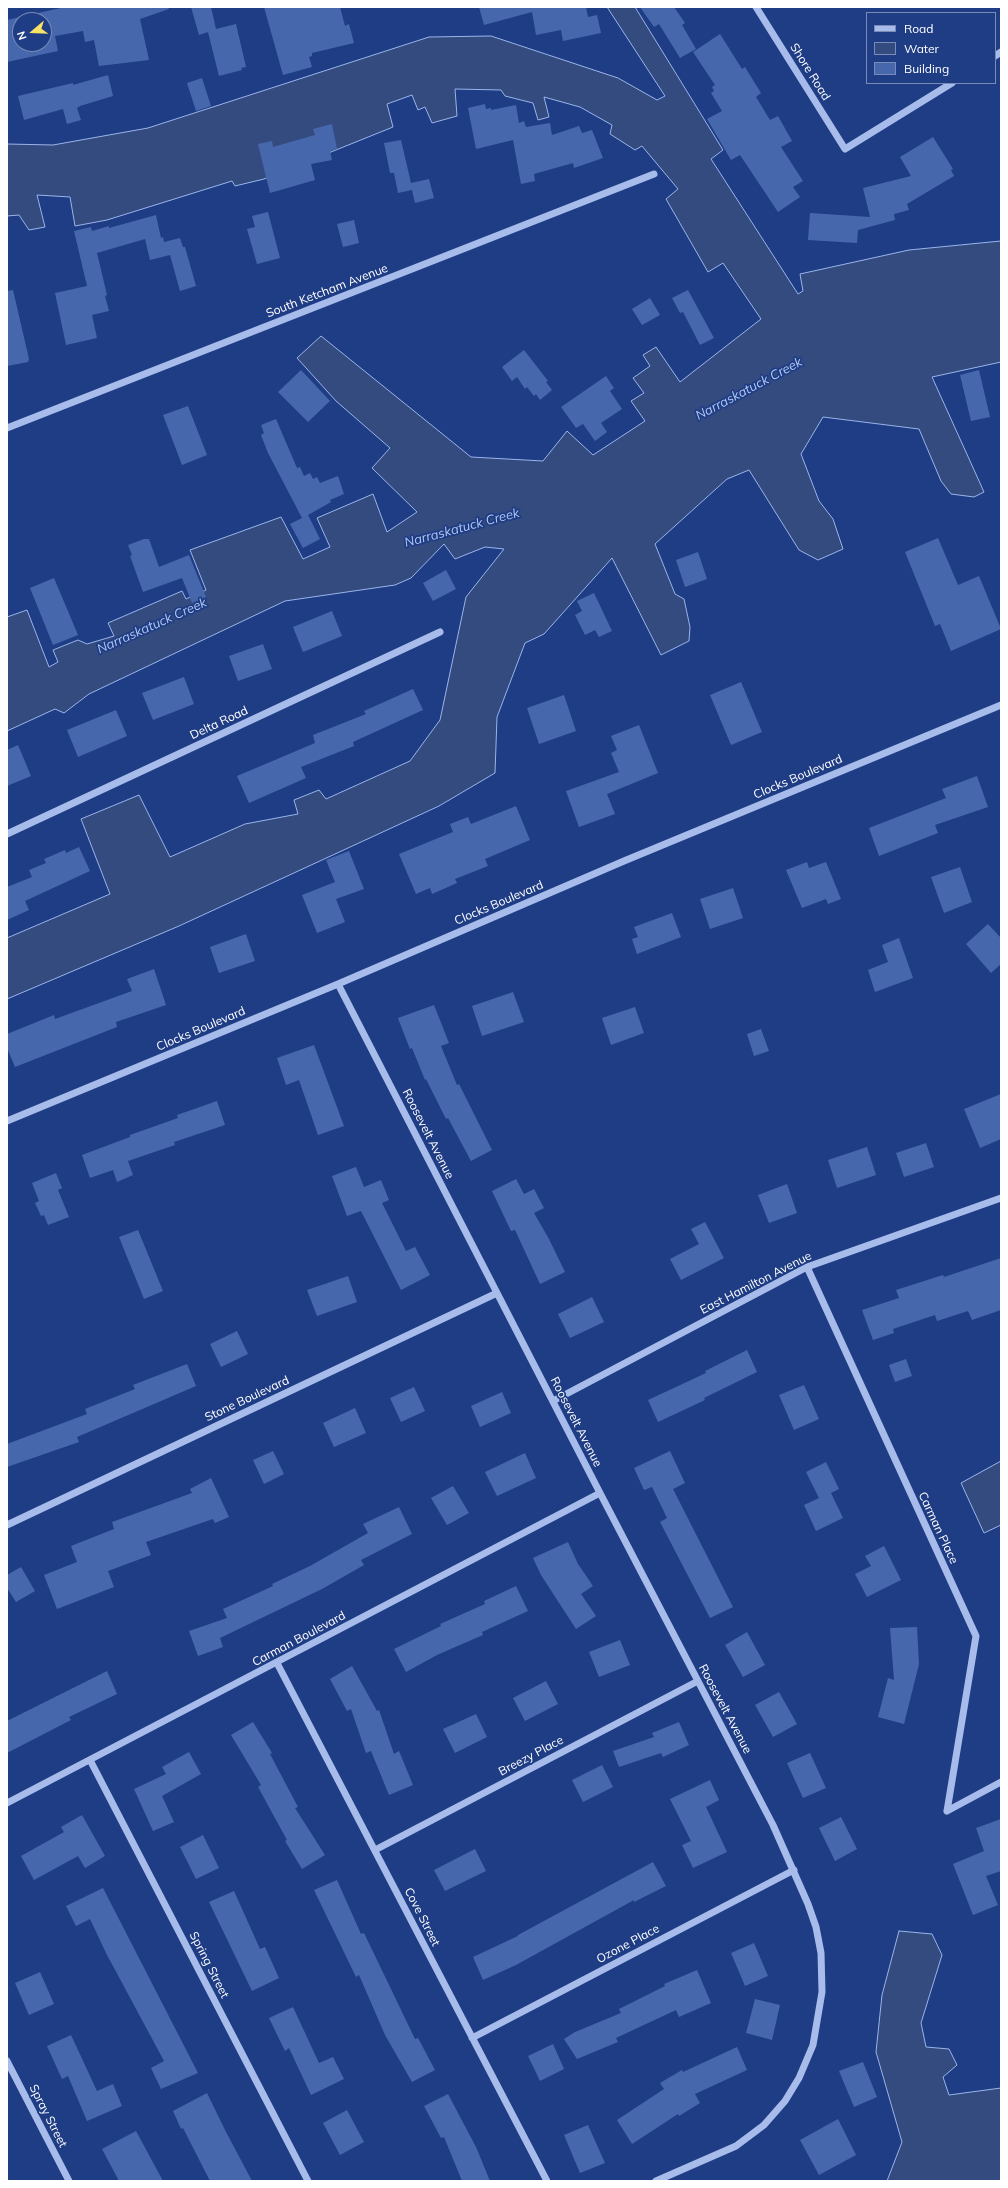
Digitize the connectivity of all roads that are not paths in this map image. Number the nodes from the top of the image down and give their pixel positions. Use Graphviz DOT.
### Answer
graph roads {
  1 [pos="756,7"];
  2 [pos="950,84"];
  3 [pos="654,174"];
  4 [pos="7,428"];
  5 [pos="440,632"];
  6 [pos="1001,706"];
  7 [pos="7,834"];
  8 [pos="338,984"];
  9 [pos="7,1121"];
  10 [pos="1001,1198"];
  11 [pos="807,1267"];
  12 [pos="497,1294"];
  13 [pos="553,1401"];
  14 [pos="600,1493"];
  15 [pos="7,1525"];
  16 [pos="277,1662"];
  17 [pos="698,1681"];
  18 [pos="90,1760"];
  19 [pos="1001,1782"];
  20 [pos="7,1803"];
  21 [pos="375,1850"];
  22 [pos="794,1870"];
  23 [pos="472,2038"];
  24 [pos="7,2061"];
  25 [pos="68,2181"];
  26 [pos="308,2181"];
  27 [pos="547,2181"];
  28 [pos="656,2181"];
  1 -- 2 [label="street, Shore Road"];
  3 -- 4 [label="street, South Ketcham Avenue"];
  5 -- 7 [label="street, Delta Road"];
  6 -- 8 [label="street, Clocks Boulevard"];
  8 -- 9 [label="street, Clocks Boulevard"];
  8 -- 12 [label="street, Roosevelt Avenue"];
  10 -- 11 [label="street, East Hamilton Avenue"];
  11 -- 13 [label="street, East Hamilton Avenue"];
  11 -- 19 [label="street, Carman Place"];
  12 -- 13 [label="street, Roosevelt Avenue"];
  12 -- 15 [label="street, Stone Boulevard"];
  13 -- 14 [label="street, Roosevelt Avenue"];
  14 -- 16 [label="street, Carman Boulevard"];
  14 -- 17 [label="street, Roosevelt Avenue"];
  16 -- 18 [label="street, Carman Boulevard"];
  16 -- 21 [label="street, Cove Street"];
  17 -- 21 [label="street, Breezy Place"];
  17 -- 22 [label="street, Roosevelt Avenue"];
  18 -- 20 [label="street, Carman Boulevard"];
  18 -- 26 [label="street, Spring Street"];
  21 -- 23 [label="street, Cove Street"];
  22 -- 23 [label="street, Ozone Place"];
  22 -- 28 [label="street, Roosevelt Avenue"];
  23 -- 27 [label="street, Cove Street"];
  24 -- 25 [label="street, Spray Street"];
}
